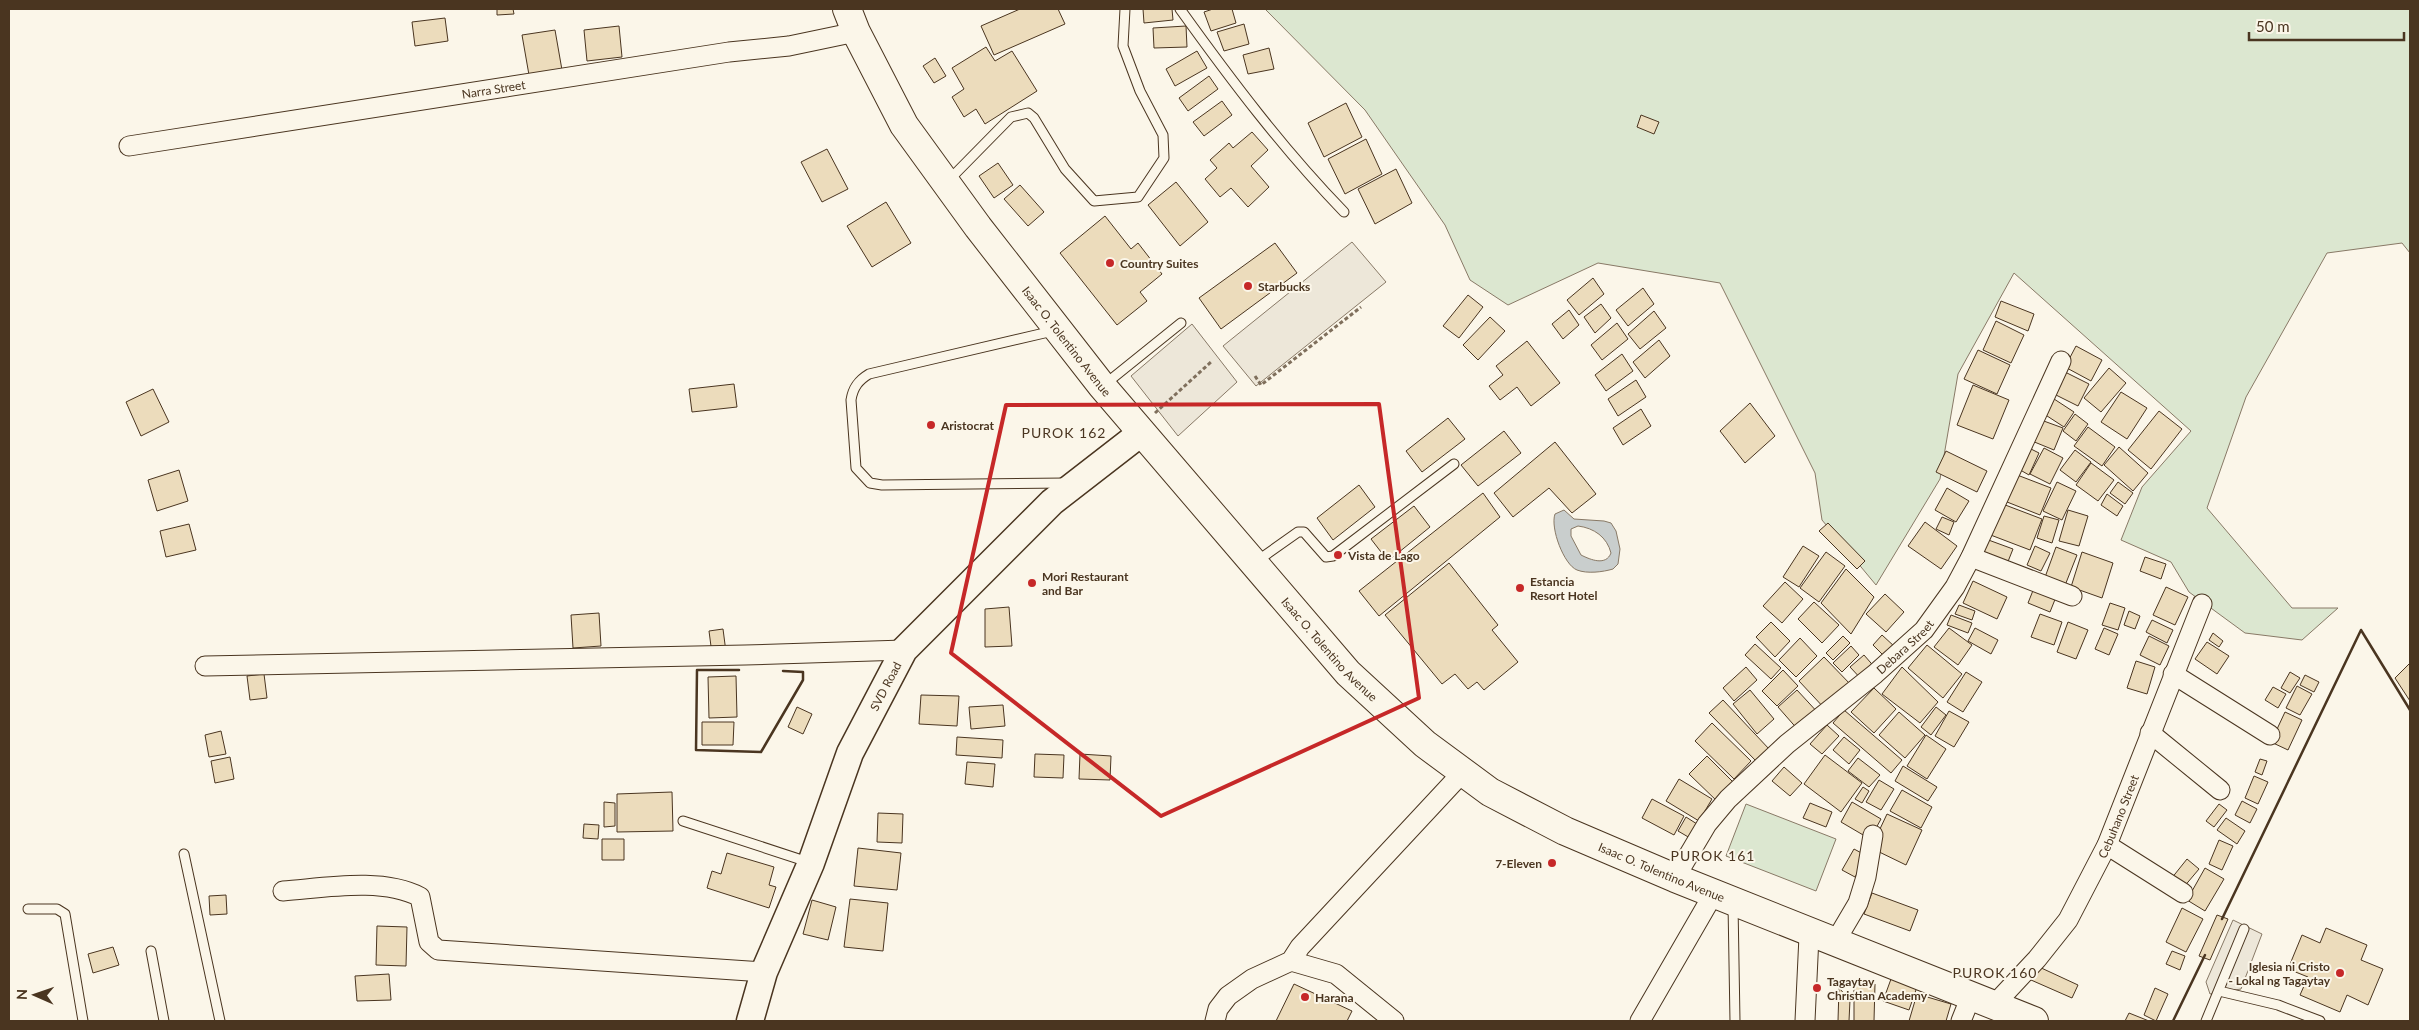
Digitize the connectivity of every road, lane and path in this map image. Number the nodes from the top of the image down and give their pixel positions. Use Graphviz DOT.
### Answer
graph roads {
  1 [pos="1125,9"];
  2 [pos="1180,9"];
  3 [pos="852,21"];
  4 [pos="129,146"];
  5 [pos="946,183"];
  6 [pos="1344,212"];
  7 [pos="1361,306"];
  8 [pos="1180,323"];
  9 [pos="1058,330"];
  10 [pos="2061,361"];
  11 [pos="1211,362"];
  12 [pos="1255,376"];
  13 [pos="1102,386"];
  14 [pos="1140,431"];
  15 [pos="1454,464"];
  16 [pos="1076,483"];
  17 [pos="1971,557"];
  18 [pos="1252,564"];
  19 [pos="2072,596"];
  20 [pos="2202,604"];
  21 [pos="904,650"];
  22 [pos="205,666"];
  23 [pos="2173,674"];
  24 [pos="2150,733"];
  25 [pos="2270,735"];
  26 [pos="1463,772"];
  27 [pos="2220,790"];
  28 [pos="682,821"];
  29 [pos="1873,835"];
  30 [pos="2107,845"];
  31 [pos="184,854"];
  32 [pos="811,863"];
  33 [pos="1675,878"];
  34 [pos="283,891"];
  35 [pos="2183,893"];
  36 [pos="1723,897"];
  37 [pos="28,909"];
  38 [pos="1803,929"];
  39 [pos="2244,930"];
  40 [pos="1835,942"];
  41 [pos="151,951"];
  42 [pos="1291,961"];
  43 [pos="764,972"];
  44 [pos="2219,991"];
  45 [pos="1969,996"];
  46 [pos="1994,1005"];
  47 [pos="2210,1020"];
  48 [pos="83,1021"];
  49 [pos="164,1021"];
  50 [pos="220,1021"];
  51 [pos="750,1021"];
  52 [pos="1214,1021"];
  53 [pos="1394,1021"];
  54 [pos="1640,1021"];
  55 [pos="1735,1021"];
  56 [pos="1805,1021"];
  57 [pos="1961,1021"];
  58 [pos="2034,1021"];
  59 [pos="2320,1021"];
  1 -- 5 [label="lane"];
  2 -- 6 [label="lane"];
  3 -- 4 [label="street, Narra Street"];
  3 -- 5 [label="main road, Isaac O. Tolentino Avenue"];
  5 -- 9 [label="main road, Isaac O. Tolentino Avenue"];
  7 -- 12 [label="path"];
  8 -- 13 [label="lane"];
  9 -- 13 [label="main road, Isaac O. Tolentino Avenue"];
  9 -- 16 [label="lane"];
  10 -- 17 [label="street, Debara Street"];
  11 -- 14 [label="path"];
  13 -- 14 [label="main road, Isaac O. Tolentino Avenue"];
  14 -- 16 [label="main road, SVD Road"];
  14 -- 18 [label="main road, Isaac O. Tolentino Avenue"];
  15 -- 18 [label="lane"];
  16 -- 21 [label="main road, SVD Road"];
  17 -- 19 [label="street"];
  17 -- 33 [label="street, Debara Street"];
  18 -- 26 [label="main road, Isaac O. Tolentino Avenue"];
  20 -- 23 [label="street, Cebuhano Street"];
  21 -- 22 [label="street"];
  21 -- 32 [label="main road, SVD Road"];
  23 -- 24 [label="street, Cebuhano Street"];
  23 -- 25 [label="street"];
  24 -- 27 [label="street"];
  24 -- 30 [label="street, Cebuhano Street"];
  26 -- 33 [label="main road, Isaac O. Tolentino Avenue"];
  26 -- 42 [label="street"];
  28 -- 32 [label="lane"];
  29 -- 40 [label="street"];
  30 -- 35 [label="street"];
  30 -- 46 [label="street, Cebuhano Street"];
  31 -- 50 [label="lane"];
  32 -- 43 [label="main road, SVD Road"];
  33 -- 36 [label="main road, Isaac O. Tolentino Avenue"];
  34 -- 43 [label="street"];
  36 -- 38 [label="main road, Isaac O. Tolentino Avenue"];
  36 -- 54 [label="street"];
  36 -- 55 [label="lane"];
  37 -- 48 [label="lane"];
  38 -- 40 [label="main road, Isaac O. Tolentino Avenue"];
  38 -- 56 [label="street"];
  39 -- 44 [label="lane"];
  40 -- 45 [label="main road, Isaac O. Tolentino Avenue"];
  41 -- 49 [label="lane"];
  42 -- 52 [label="street"];
  42 -- 53 [label="street"];
  43 -- 51 [label="main road, SVD Road"];
  44 -- 47 [label="lane"];
  44 -- 59 [label="lane"];
  45 -- 46 [label="main road, Isaac O. Tolentino Avenue"];
  45 -- 57 [label="street"];
  46 -- 58 [label="main road, Isaac O. Tolentino Avenue"];
}
